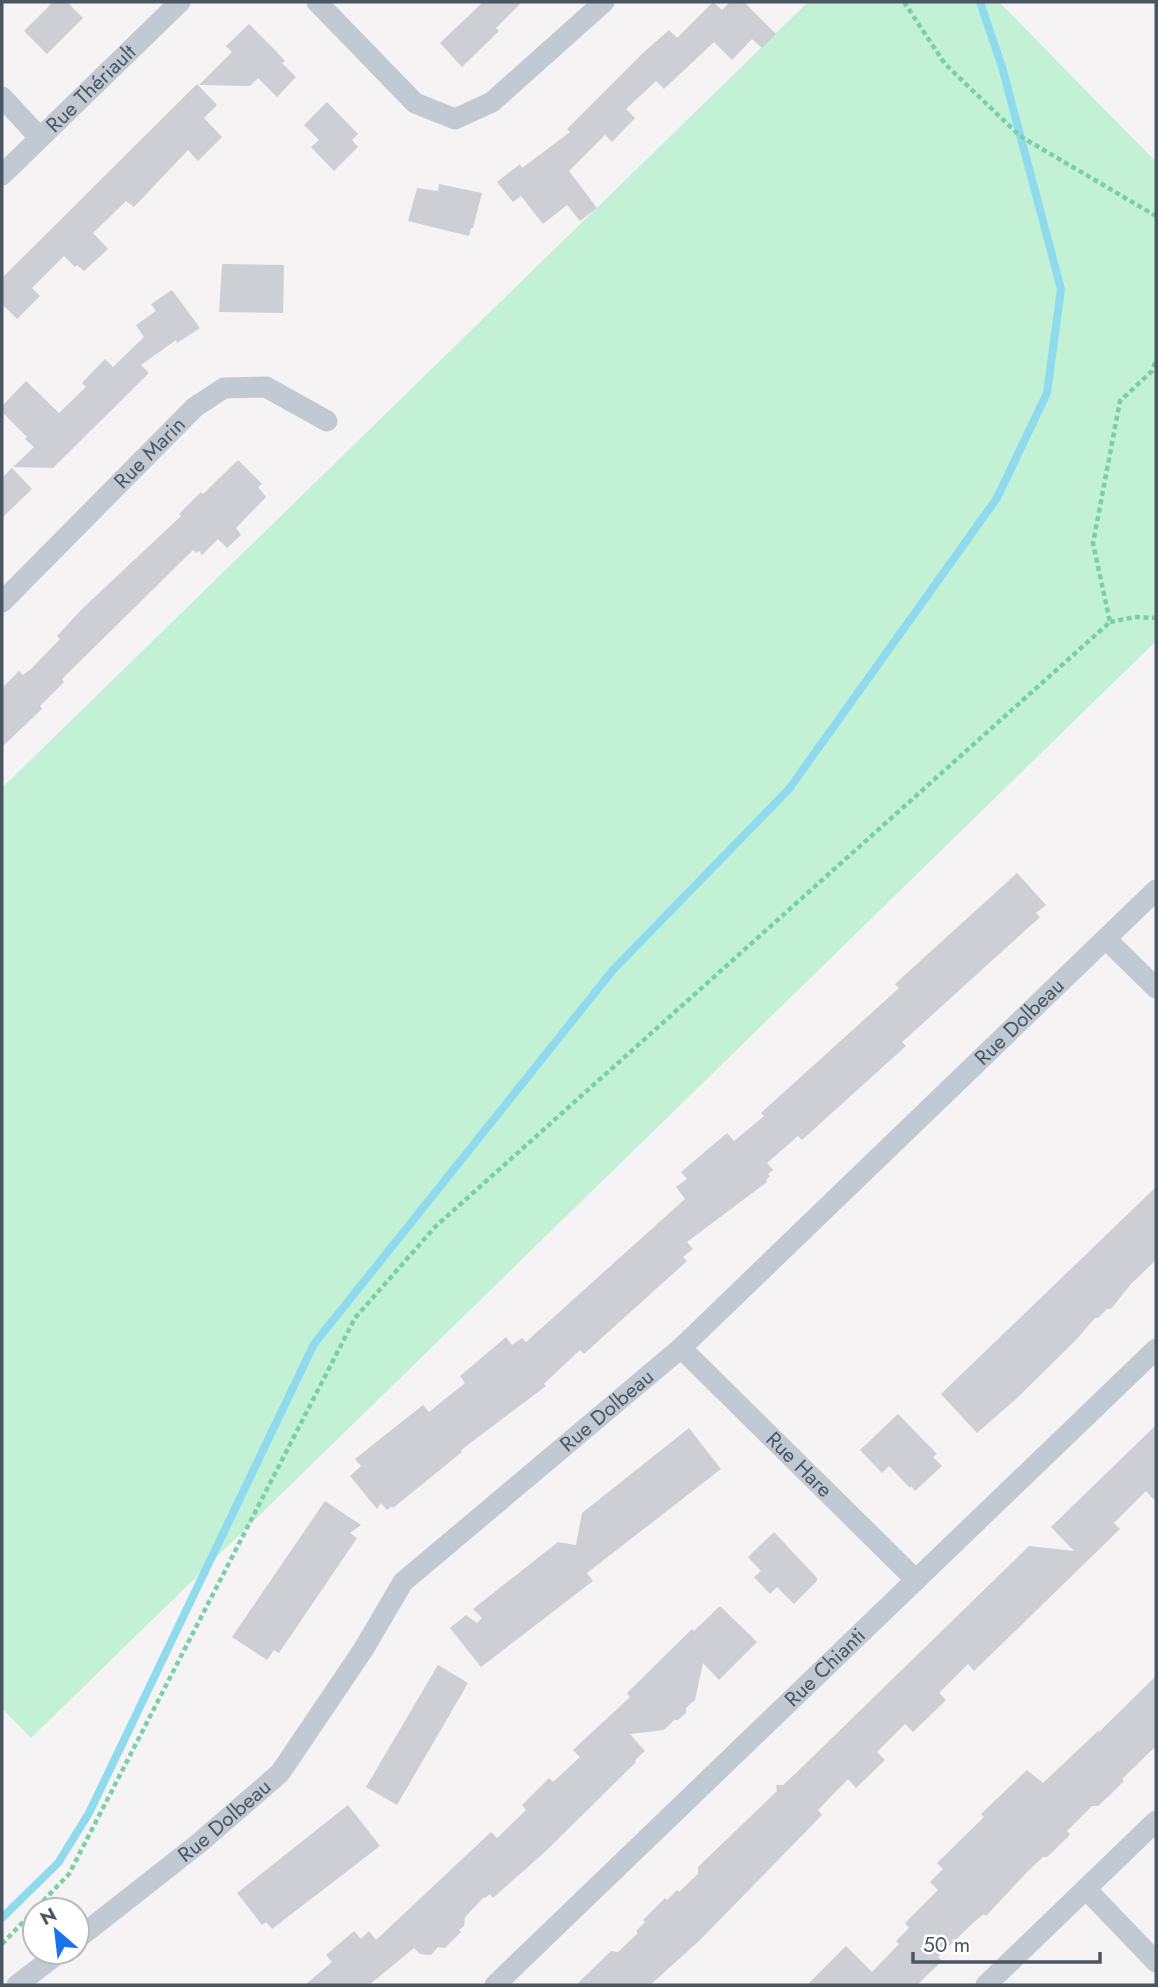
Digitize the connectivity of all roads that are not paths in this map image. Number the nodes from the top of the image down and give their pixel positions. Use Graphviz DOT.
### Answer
graph roads {
  1 [pos="180,2"];
  2 [pos="317,2"];
  3 [pos="604,2"];
  4 [pos="2,97"];
  5 [pos="39,137"];
  6 [pos="2,175"];
  7 [pos="327,421"];
  8 [pos="2,602"];
  9 [pos="1156,890"];
  10 [pos="1106,939"];
  11 [pos="1156,988"];
  12 [pos="681,1348"];
  13 [pos="1156,1349"];
  14 [pos="916,1580"];
  15 [pos="1156,1821"];
  16 [pos="1086,1889"];
  17 [pos="91,1928"];
  18 [pos="1156,1962"];
  19 [pos="42,1966"];
  20 [pos="18,1985"];
  21 [pos="495,1985"];
  22 [pos="986,1985"];
  1 -- 5 [label="street, Rue Thériault"];
  2 -- 3 [label="street"];
  4 -- 5 [label="street"];
  5 -- 6 [label="street, Rue Thériault"];
  7 -- 8 [label="street, Rue Marin"];
  9 -- 10 [label="street, Rue Dolbeau"];
  10 -- 11 [label="street"];
  10 -- 12 [label="street, Rue Dolbeau"];
  12 -- 14 [label="street, Rue Hare"];
  12 -- 17 [label="street, Rue Dolbeau"];
  13 -- 14 [label="street, Rue Chianti"];
  14 -- 21 [label="street, Rue Chianti"];
  15 -- 16 [label="street"];
  16 -- 18 [label="street"];
  16 -- 22 [label="street"];
  19 -- 20 [label="street"];
}
